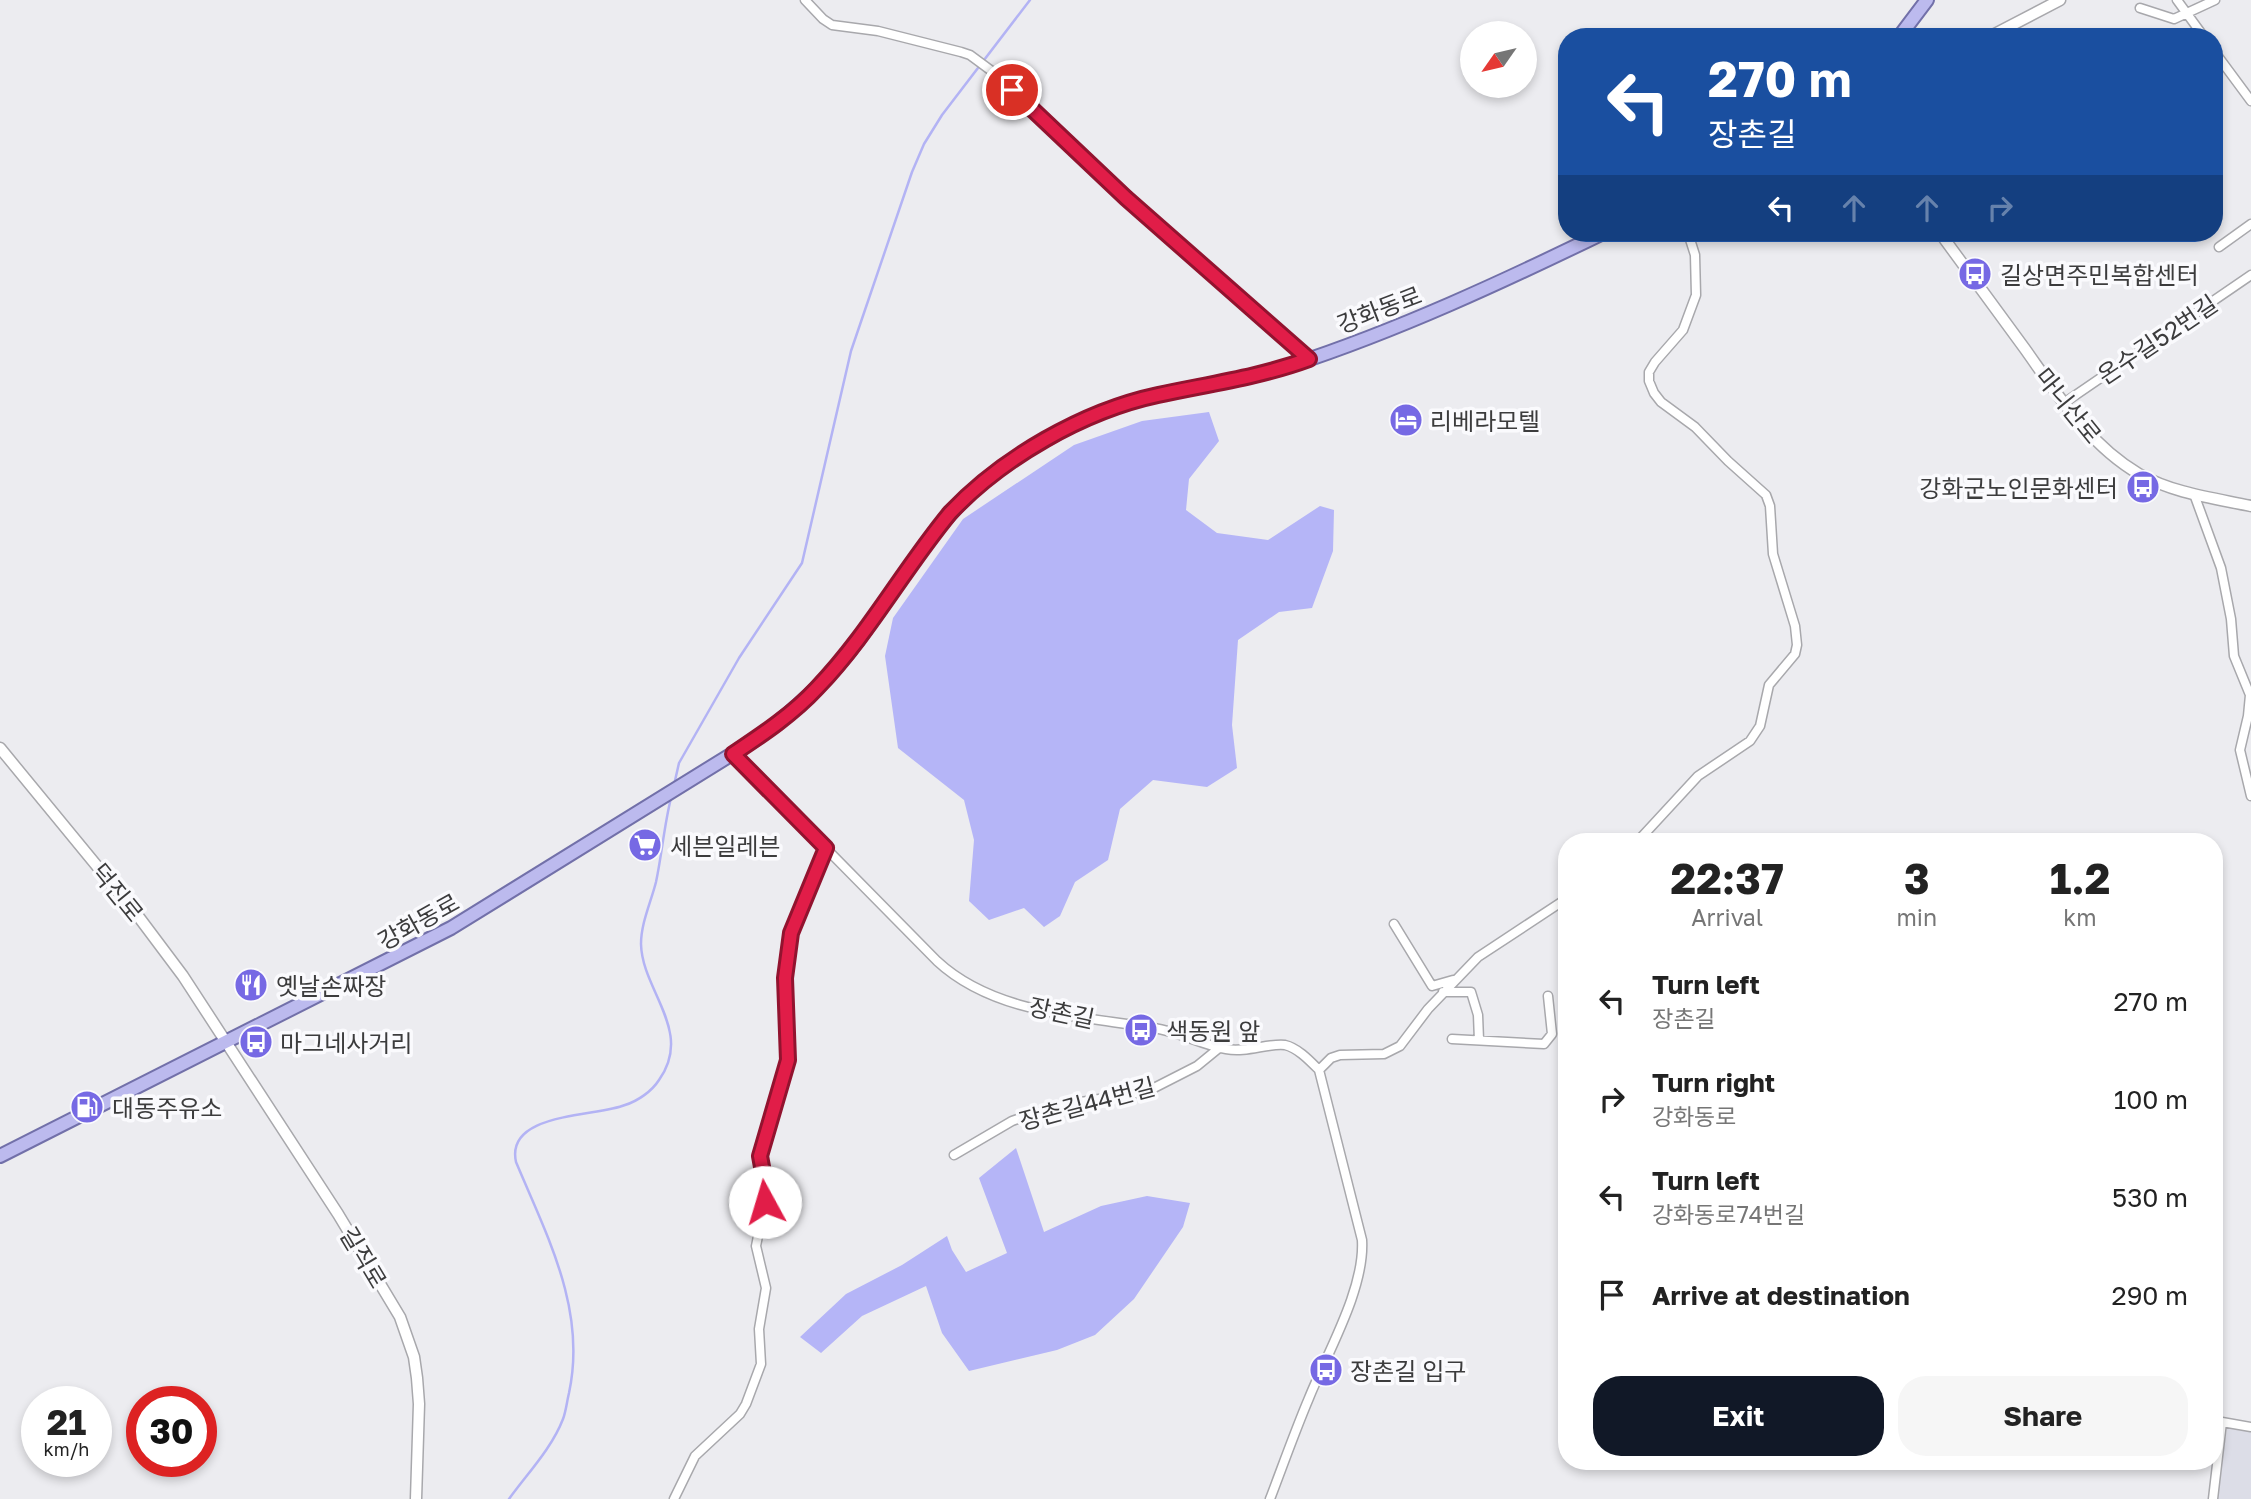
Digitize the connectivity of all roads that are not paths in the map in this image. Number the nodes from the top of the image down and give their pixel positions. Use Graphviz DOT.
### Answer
graph roads {
  1 [pos="805,0"];
  2 [pos="1927,0"];
  3 [pos="2060,0"];
  4 [pos="2177,0"];
  5 [pos="2215,0"];
  6 [pos="2140,8"];
  7 [pos="2187,14"];
  8 [pos="1906,28"];
  9 [pos="2006,28"];
  10 [pos="2197,28"];
  11 [pos="2223,63"];
  12 [pos="2251,101"];
  13 [pos="2251,223"];
  14 [pos="1584,242"];
  15 [pos="1691,242"];
  16 [pos="1947,242"];
  17 [pos="2219,247"];
  18 [pos="2251,275"];
  19 [pos="1309,359"];
  20 [pos="2064,403"];
  21 [pos="2194,494"];
  22 [pos="2251,506"];
  23 [pos="0,748"];
  24 [pos="733,754"];
  25 [pos="2251,796"];
  26 [pos="1645,833"];
  27 [pos="826,848"];
  28 [pos="1558,904"];
  29 [pos="1394,924"];
  30 [pos="1456,979"];
  31 [pos="1443,992"];
  32 [pos="1548,996"];
  33 [pos="1452,1039"];
  34 [pos="1479,1040"];
  35 [pos="227,1043"];
  36 [pos="1219,1048"];
  37 [pos="1319,1070"];
  38 [pos="954,1155"];
  39 [pos="0,1156"];
  40 [pos="2223,1422"];
  41 [pos="2251,1427"];
  42 [pos="2216,1470"];
  43 [pos="416,1499"];
  44 [pos="674,1499"];
  45 [pos="1270,1499"];
  46 [pos="2213,1499"];
  1 -- 19 [label="street"];
  2 -- 8 [label="main road"];
  3 -- 9 [label="street"];
  4 -- 7 [label="street"];
  5 -- 7 [label="street"];
  6 -- 7 [label="street"];
  7 -- 10 [label="street"];
  11 -- 12 [label="street"];
  13 -- 17 [label="street"];
  14 -- 19 [label="main road, 강화동로"];
  15 -- 26 [label="street"];
  16 -- 20 [label="street, 마니산로"];
  18 -- 20 [label="street, 온수길52번길"];
  19 -- 24 [label="main road, 강화동로"];
  20 -- 21 [label="street, 마니산로"];
  21 -- 22 [label="street, 마니산로"];
  21 -- 25 [label="street"];
  23 -- 35 [label="street, 덕진로"];
  24 -- 27 [label="street, 장촌길"];
  24 -- 35 [label="main road, 강화동로"];
  27 -- 36 [label="street, 장촌길"];
  27 -- 44 [label="street"];
  28 -- 30 [label="street"];
  29 -- 30 [label="street"];
  30 -- 31 [label="street"];
  31 -- 34 [label="street"];
  31 -- 37 [label="street"];
  32 -- 34 [label="street"];
  33 -- 34 [label="street"];
  35 -- 39 [label="main road, 강화동로"];
  35 -- 43 [label="street, 길직로"];
  36 -- 37 [label="street, 장촌길"];
  36 -- 38 [label="street, 장촌길44번길"];
  37 -- 45 [label="street"];
  40 -- 41 [label="street"];
  42 -- 46 [label="street"];
}
